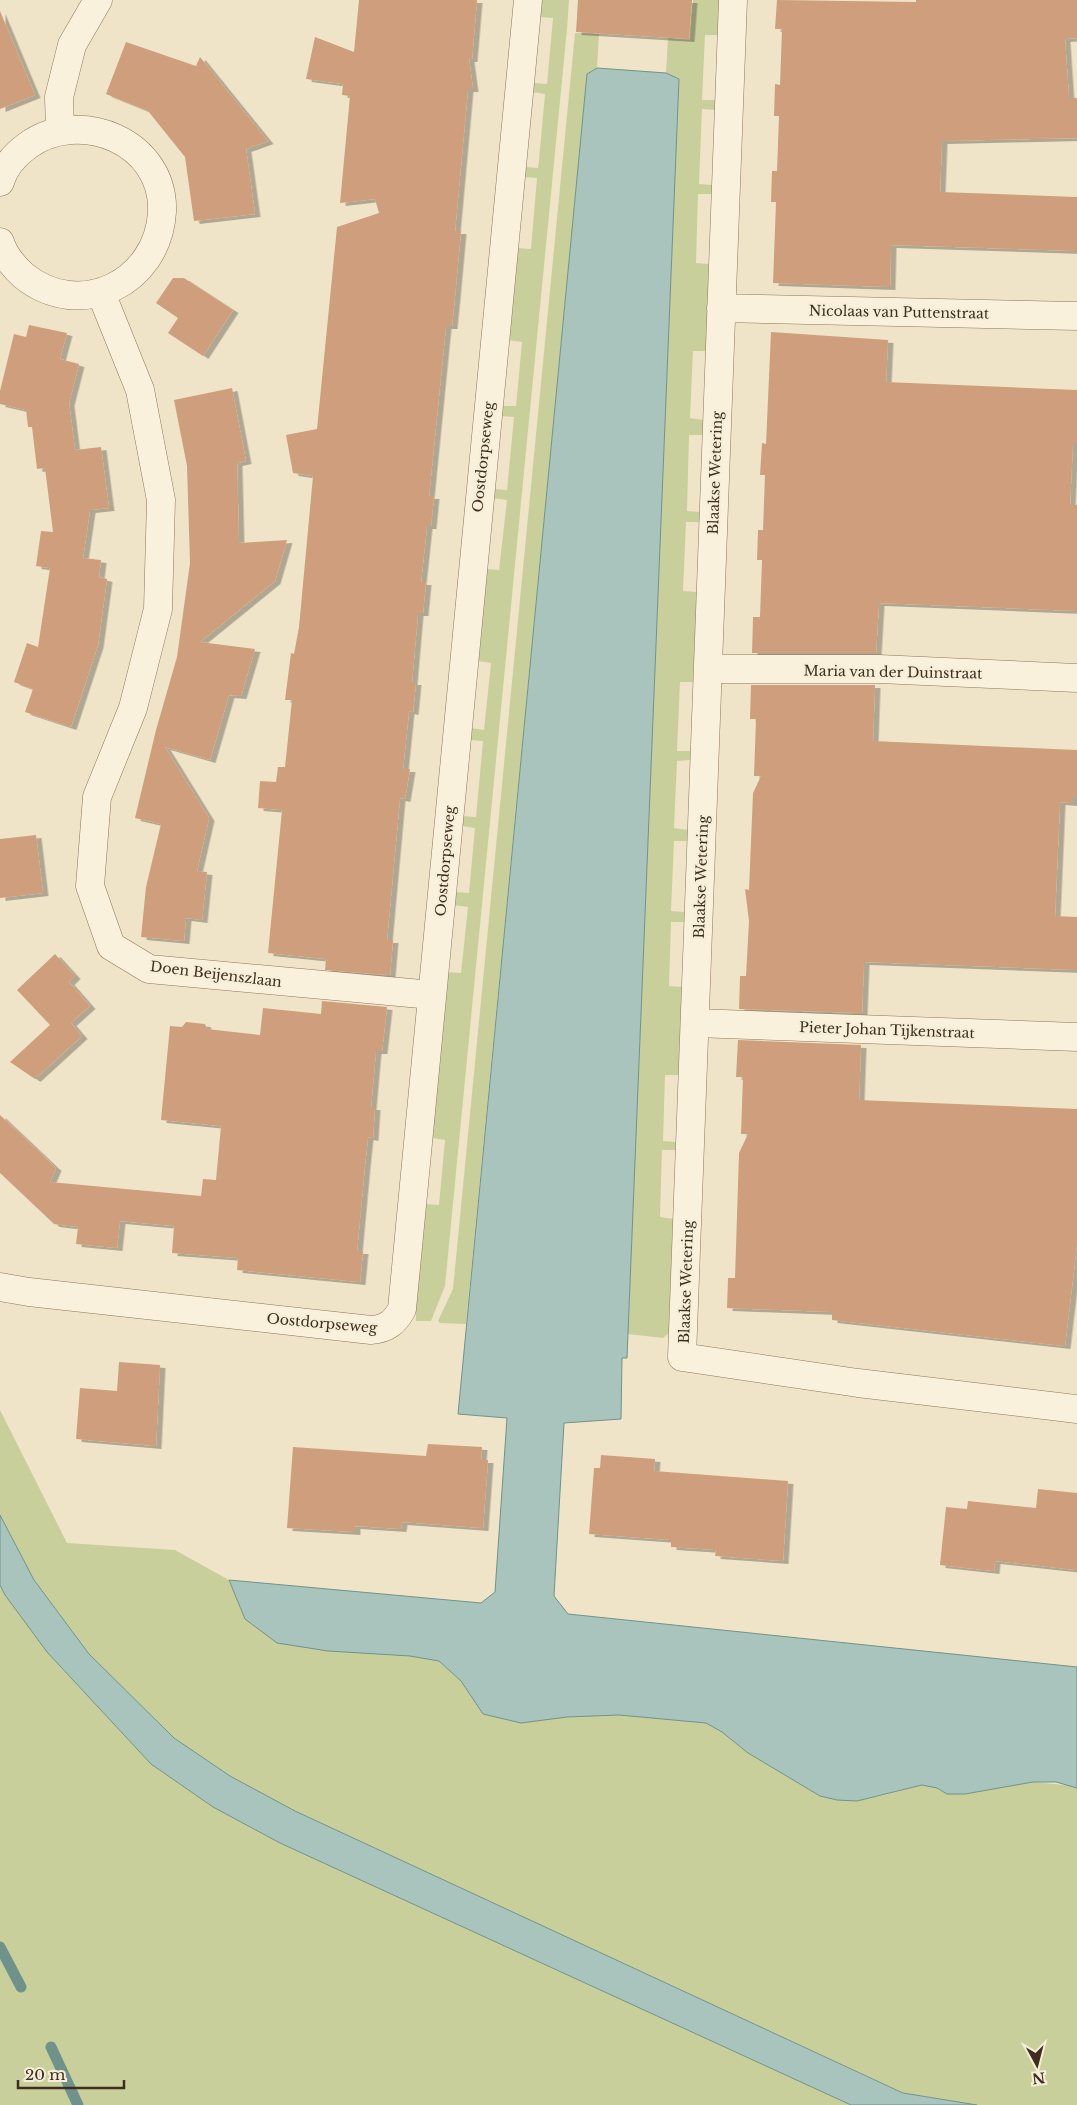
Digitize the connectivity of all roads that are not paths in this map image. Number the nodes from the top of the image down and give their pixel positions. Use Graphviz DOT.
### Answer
graph roads {
  1 [pos="98,0"];
  2 [pos="528,0"];
  3 [pos="733,0"];
  4 [pos="60,130"];
  5 [pos="0,182"];
  6 [pos="0,242"];
  7 [pos="101,293"];
  8 [pos="721,308"];
  9 [pos="1077,316"];
  10 [pos="708,669"];
  11 [pos="1077,678"];
  12 [pos="432,995"];
  13 [pos="696,1023"];
  14 [pos="1077,1037"];
  15 [pos="0,1287"];
  16 [pos="1077,1409"];
  1 -- 4 [label="street"];
  2 -- 12 [label="street, Oostdorpseweg"];
  3 -- 8 [label="street, Blaakse Wetering"];
  4 -- 5 [label="street"];
  4 -- 7 [label="street"];
  6 -- 7 [label="street"];
  7 -- 12 [label="street, Doen Beijenszlaan"];
  8 -- 9 [label="street, Nicolaas van Puttenstraat"];
  8 -- 10 [label="street, Blaakse Wetering"];
  10 -- 11 [label="street, Maria van der Duinstraat"];
  10 -- 13 [label="street, Blaakse Wetering"];
  12 -- 15 [label="street, Oostdorpseweg"];
  13 -- 14 [label="street, Pieter Johan Tijkenstraat"];
  13 -- 16 [label="street, Blaakse Wetering"];
}
